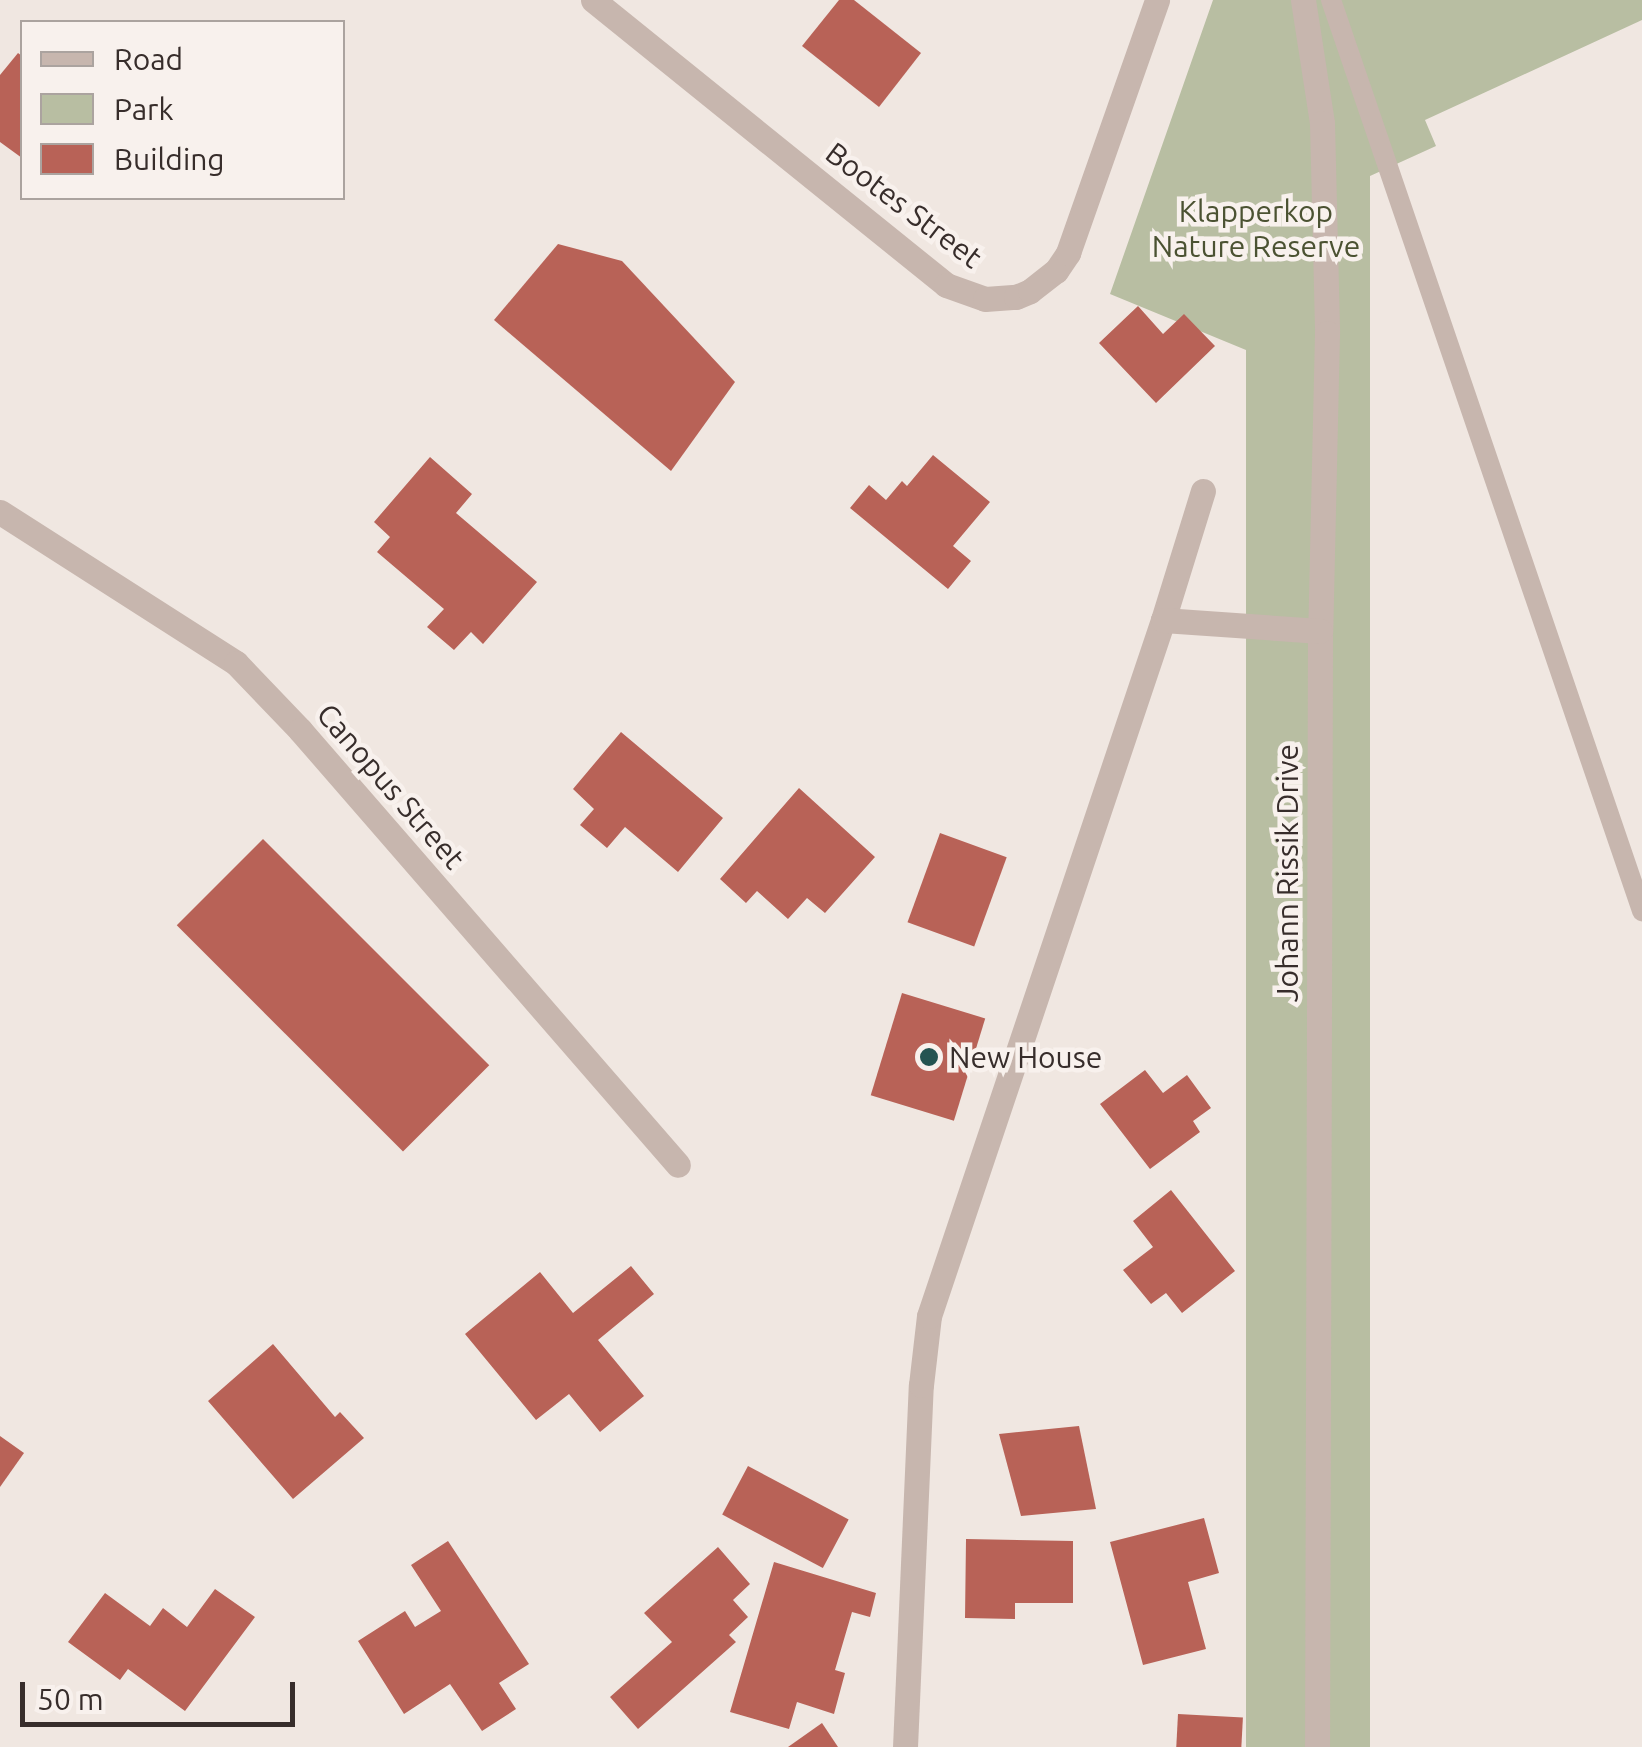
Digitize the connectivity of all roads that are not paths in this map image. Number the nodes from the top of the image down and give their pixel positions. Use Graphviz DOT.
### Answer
graph roads {
  1 [pos="592,0"];
  2 [pos="1157,0"];
  3 [pos="1303,0"];
  4 [pos="1331,0"];
  5 [pos="1204,492"];
  6 [pos="0,512"];
  7 [pos="1163,620"];
  8 [pos="1320,631"];
  9 [pos="1640,898"];
  10 [pos="678,1166"];
  11 [pos="905,1747"];
  12 [pos="1317,1747"];
  1 -- 2 [label="street, Bootes Street"];
  3 -- 8 [label="street, Johann Rissik Drive"];
  4 -- 9 [label="lane"];
  5 -- 7 [label="street"];
  6 -- 10 [label="street, Canopus Street"];
  7 -- 8 [label="street"];
  7 -- 11 [label="street"];
  8 -- 12 [label="street, Johann Rissik Drive"];
}
